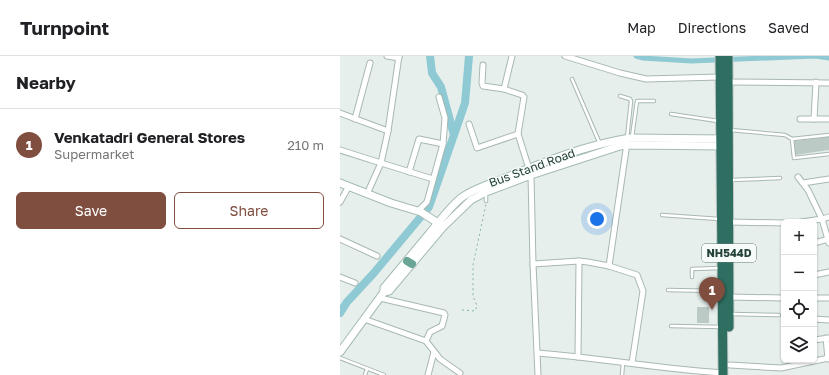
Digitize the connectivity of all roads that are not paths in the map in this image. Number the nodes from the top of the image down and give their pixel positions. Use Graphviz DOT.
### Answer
graph roads {
  1 [pos="387,56"];
  2 [pos="512,56"];
  3 [pos="565,56"];
  4 [pos="720,56"];
  5 [pos="728,56"];
  6 [pos="399,57"];
  7 [pos="370,63"];
  8 [pos="483,65"];
  9 [pos="724,75"];
  10 [pos="572,79"];
  11 [pos="816,82"];
  12 [pos="829,83"];
  13 [pos="504,89"];
  14 [pos="439,96"];
  15 [pos="620,96"];
  16 [pos="654,101"];
  17 [pos="340,113"];
  18 [pos="671,114"];
  19 [pos="355,119"];
  20 [pos="800,119"];
  21 [pos="814,119"];
  22 [pos="829,119"];
  23 [pos="720,121"];
  24 [pos="469,124"];
  25 [pos="388,131"];
  26 [pos="518,134"];
  27 [pos="829,135"];
  28 [pos="792,139"];
  29 [pos="628,140"];
  30 [pos="725,140"];
  31 [pos="443,144"];
  32 [pos="600,144"];
  33 [pos="340,150"];
  34 [pos="829,154"];
  35 [pos="380,163"];
  36 [pos="409,172"];
  37 [pos="530,172"];
  38 [pos="798,176"];
  39 [pos="780,178"];
  40 [pos="433,179"];
  41 [pos="829,179"];
  42 [pos="728,180"];
  43 [pos="803,183"];
  44 [pos="340,184"];
  45 [pos="349,186"];
  46 [pos="485,189"];
  47 [pos="367,194"];
  48 [pos="486,201"];
  49 [pos="340,202"];
  50 [pos="422,213"];
  51 [pos="662,215"];
  52 [pos="829,217"];
  53 [pos="822,219"];
  54 [pos="817,220"];
  55 [pos="725,221"];
  56 [pos="781,223"];
  57 [pos="440,225"];
  58 [pos="340,239"];
  59 [pos="829,240"];
  60 [pos="817,242"];
  61 [pos="377,256"];
  62 [pos="579,261"];
  63 [pos="533,264"];
  64 [pos="609,266"];
  65 [pos="722,268"];
  66 [pos="829,272"];
  67 [pos="817,274"];
  68 [pos="340,277"];
  69 [pos="692,277"];
  70 [pos="355,283"];
  71 [pos="668,290"];
  72 [pos="726,294"];
  73 [pos="382,295"];
  74 [pos="781,298"];
  75 [pos="817,298"];
  76 [pos="829,298"];
  77 [pos="729,314"];
  78 [pos="779,315"];
  79 [pos="364,319"];
  80 [pos="817,319"];
  81 [pos="829,320"];
  82 [pos="672,326"];
  83 [pos="723,328"];
  84 [pos="827,338"];
  85 [pos="817,340"];
  86 [pos="426,341"];
  87 [pos="340,352"];
  88 [pos="434,352"];
  89 [pos="538,353"];
  90 [pos="578,357"];
  91 [pos="340,358"];
  92 [pos="828,359"];
  93 [pos="623,362"];
  94 [pos="632,363"];
  95 [pos="730,365"];
  96 [pos="367,369"];
  97 [pos="460,373"];
  98 [pos="726,374"];
  99 [pos="365,375"];
  100 [pos="384,375"];
  101 [pos="428,375"];
  102 [pos="538,375"];
  103 [pos="622,375"];
  1 -- 6 [label="street"];
  2 -- 13 [label="street"];
  3 -- 9 [label="street"];
  4 -- 9 [label="highway, NH544D"];
  5 -- 9 [label="highway, NH544D"];
  6 -- 25 [label="street"];
  7 -- 19 [label="street"];
  8 -- 13 [label="street"];
  9 -- 11 [label="street"];
  9 -- 23 [label="highway, NH544D"];
  9 -- 30 [label="highway, NH544D"];
  10 -- 32 [label="lane"];
  11 -- 12 [label="street"];
  11 -- 21 [label="street"];
  13 -- 26 [label="street"];
  14 -- 31 [label="street"];
  15 -- 29 [label="lane"];
  16 -- 29 [label="lane"];
  17 -- 19 [label="street"];
  18 -- 23 [label="lane"];
  19 -- 25 [label="street"];
  20 -- 21 [label="street"];
  21 -- 22 [label="street"];
  23 -- 30 [label="highway, NH544D"];
  24 -- 26 [label="street"];
  25 -- 35 [label="street"];
  26 -- 37 [label="street"];
  27 -- 28 [label="lane"];
  28 -- 30 [label="lane"];
  28 -- 34 [label="lane"];
  29 -- 30 [label="street, Bus Stand Road"];
  29 -- 32 [label="street, Bus Stand Road"];
  29 -- 37 [label="street, Bus Stand Road"];
  29 -- 64 [label="street"];
  30 -- 42 [label="highway, NH544D"];
  30 -- 55 [label="highway, NH544D"];
  31 -- 36 [label="street"];
  31 -- 40 [label="street"];
  32 -- 37 [label="street, Bus Stand Road"];
  33 -- 35 [label="street"];
  35 -- 36 [label="street"];
  35 -- 47 [label="street"];
  36 -- 40 [label="street"];
  37 -- 46 [label="street, Bus Stand Road"];
  37 -- 63 [label="street"];
  38 -- 43 [label="street"];
  39 -- 42 [label="lane"];
  40 -- 50 [label="street"];
  41 -- 43 [label="street"];
  42 -- 55 [label="highway, NH544D"];
  43 -- 53 [label="street"];
  44 -- 45 [label="street"];
  45 -- 47 [label="street"];
  45 -- 49 [label="street"];
  46 -- 48 [label="lane"];
  46 -- 57 [label="street, Bus Stand Road"];
  47 -- 50 [label="street"];
  50 -- 57 [label="street"];
  51 -- 55 [label="lane"];
  52 -- 53 [label="street"];
  53 -- 54 [label="street"];
  53 -- 59 [label="street"];
  55 -- 56 [label="street"];
  55 -- 65 [label="highway, NH544D"];
  55 -- 72 [label="highway, NH544D"];
  57 -- 73 [label="street, Bus Stand Road"];
  58 -- 61 [label="street"];
  59 -- 60 [label="street"];
  62 -- 63 [label="street"];
  62 -- 64 [label="street"];
  62 -- 90 [label="street"];
  63 -- 89 [label="street"];
  64 -- 94 [label="street"];
  65 -- 69 [label="lane"];
  65 -- 72 [label="highway, NH544D"];
  66 -- 67 [label="street"];
  68 -- 70 [label="street"];
  71 -- 72 [label="lane"];
  72 -- 74 [label="street"];
  72 -- 77 [label="highway, NH544D"];
  72 -- 83 [label="highway, NH544D"];
  73 -- 79 [label="street, Bus Stand Road"];
  73 -- 86 [label="street"];
  75 -- 76 [label="street"];
  77 -- 78 [label="lane"];
  77 -- 95 [label="highway, NH544D"];
  79 -- 86 [label="street"];
  79 -- 87 [label="street, Bus Stand Road"];
  80 -- 81 [label="street"];
  82 -- 83 [label="lane"];
  83 -- 98 [label="highway, NH544D"];
  84 -- 85 [label="street"];
  84 -- 92 [label="street"];
  86 -- 88 [label="street"];
  88 -- 97 [label="street"];
  88 -- 101 [label="street"];
  89 -- 90 [label="street"];
  89 -- 102 [label="street"];
  90 -- 93 [label="street"];
  91 -- 96 [label="lane"];
  92 -- 95 [label="street"];
  93 -- 94 [label="street"];
  93 -- 103 [label="lane"];
  94 -- 98 [label="street"];
  95 -- 98 [label="highway, NH544D"];
  96 -- 99 [label="lane"];
  96 -- 100 [label="lane"];
}
